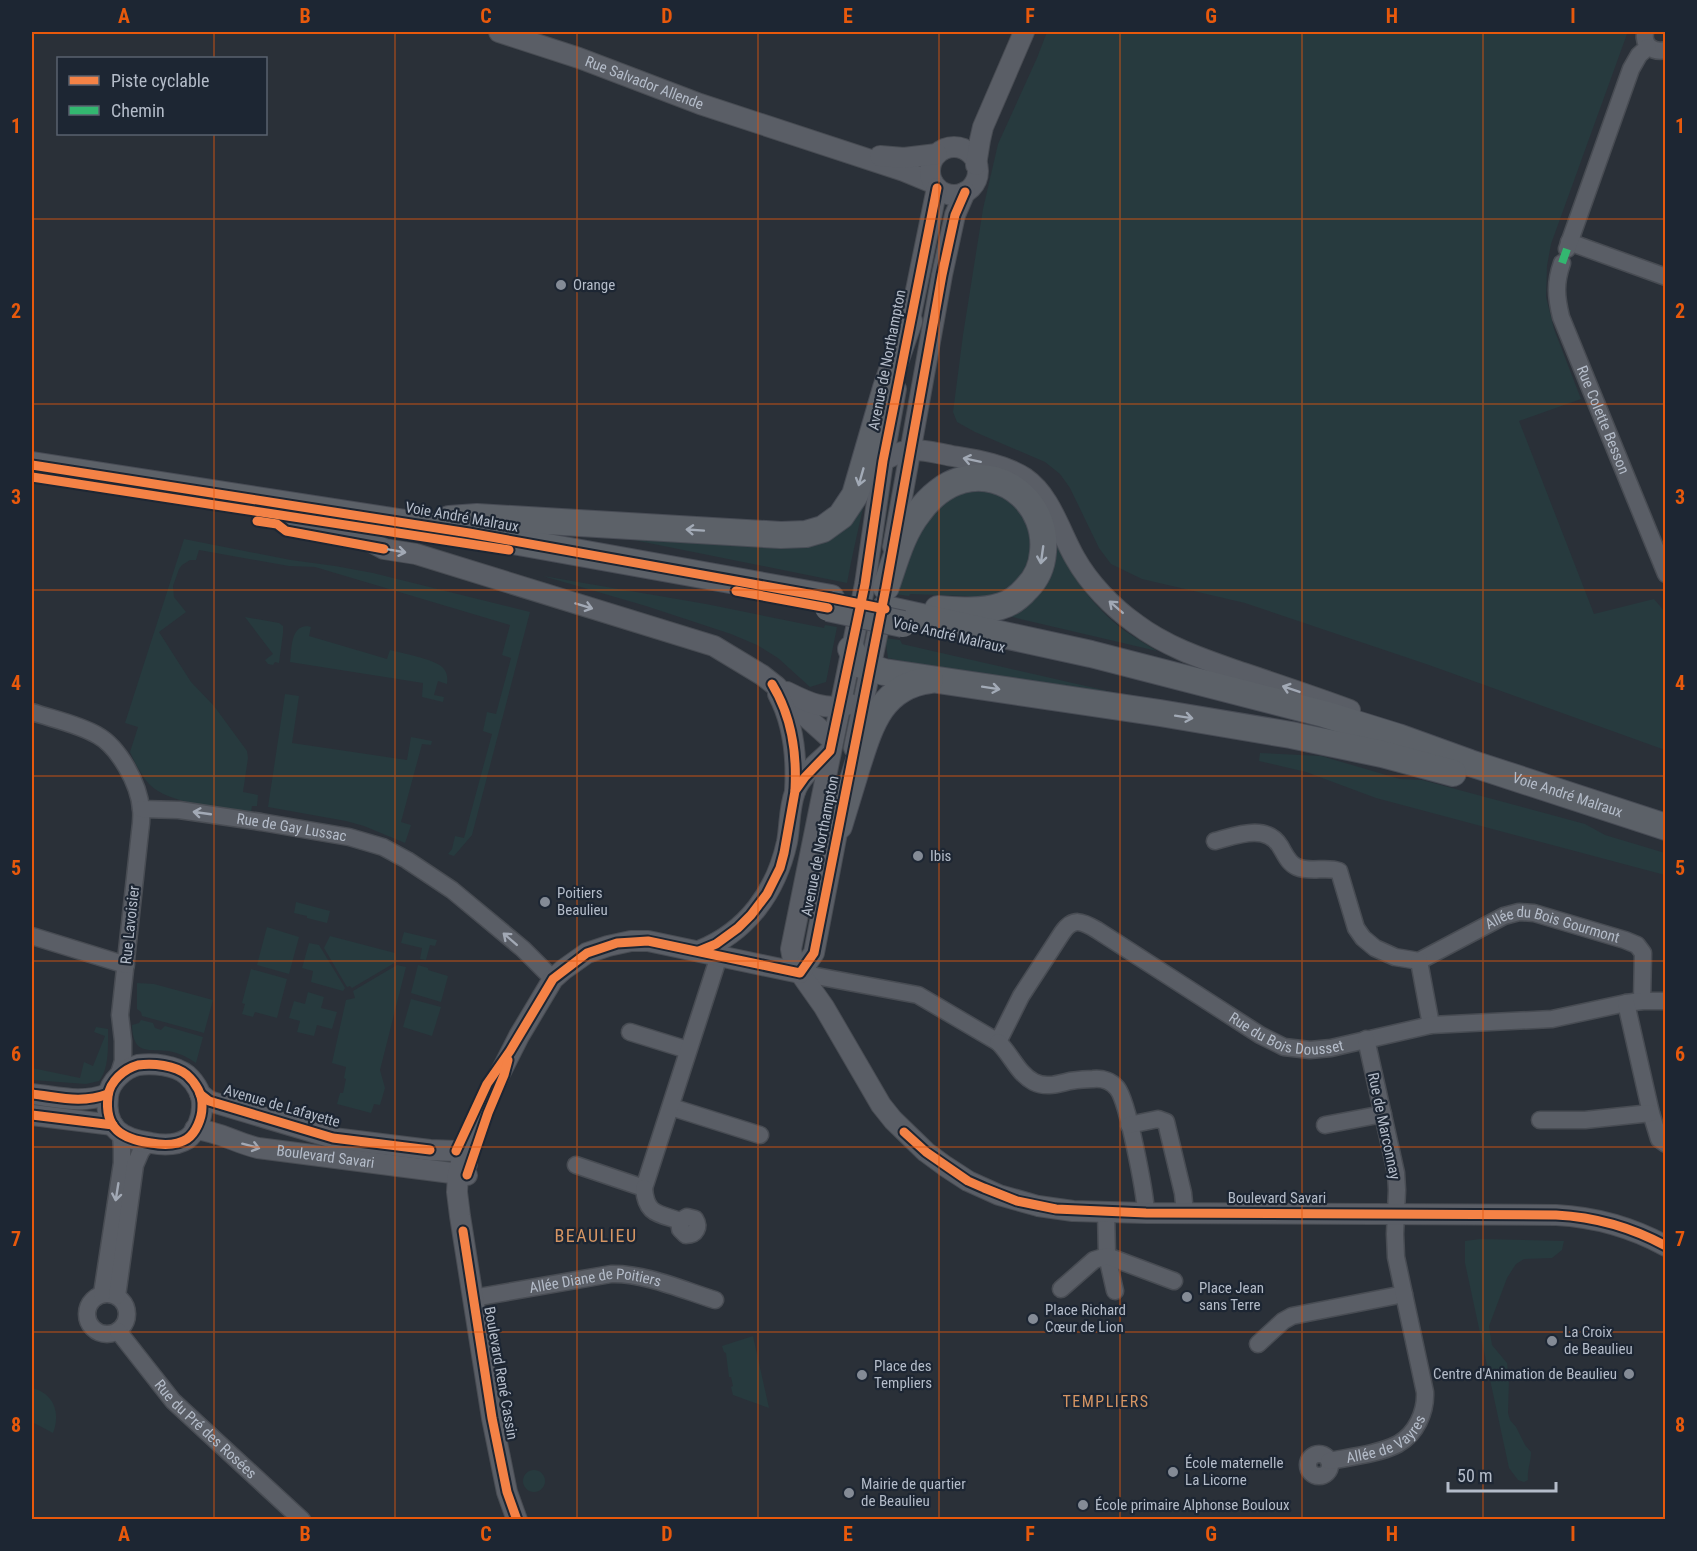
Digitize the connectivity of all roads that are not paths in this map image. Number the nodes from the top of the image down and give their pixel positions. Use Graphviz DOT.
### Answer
graph roads {
  1 [pos="499,32"];
  2 [pos="1023,33"];
  3 [pos="1646,39"];
  4 [pos="1665,50"];
  5 [pos="995,97"];
  6 [pos="791,134"];
  7 [pos="944,151"];
  8 [pos="976,165"];
  9 [pos="935,186"];
  10 [pos="965,192"];
  11 [pos="930,217"];
  12 [pos="1566,251"];
  13 [pos="1665,278"];
  14 [pos="909,321"];
  15 [pos="910,449"];
  16 [pos="883,461"];
  17 [pos="32,465"];
  18 [pos="32,477"];
  19 [pos="282,515"];
  20 [pos="426,526"];
  21 [pos="1665,574"];
  22 [pos="830,603"];
  23 [pos="897,608"];
  24 [pos="851,649"];
  25 [pos="870,669"];
  26 [pos="933,679"];
  27 [pos="774,685"];
  28 [pos="864,699"];
  29 [pos="839,708"];
  30 [pos="32,712"];
  31 [pos="831,745"];
  32 [pos="795,791"];
  33 [pos="1601,806"];
  34 [pos="141,809"];
  35 [pos="838,826"];
  36 [pos="1665,827"];
  37 [pos="1215,841"];
  38 [pos="32,936"];
  39 [pos="699,951"];
  40 [pos="719,956"];
  41 [pos="1419,961"];
  42 [pos="126,965"];
  43 [pos="800,973"];
  44 [pos="553,979"];
  45 [pos="1665,1001"];
  46 [pos="1634,1002"];
  47 [pos="1431,1025"];
  48 [pos="630,1032"];
  49 [pos="1366,1039"];
  50 [pos="123,1041"];
  51 [pos="998,1042"];
  52 [pos="688,1050"];
  53 [pos="152,1065"];
  54 [pos="113,1086"];
  55 [pos="32,1094"];
  56 [pos="200,1094"];
  57 [pos="671,1107"];
  58 [pos="1651,1113"];
  59 [pos="32,1114"];
  60 [pos="1383,1114"];
  61 [pos="1540,1120"];
  62 [pos="1129,1125"];
  63 [pos="1325,1125"];
  64 [pos="195,1129"];
  65 [pos="117,1130"];
  66 [pos="760,1135"];
  67 [pos="148,1143"];
  68 [pos="1665,1144"];
  69 [pos="463,1165"];
  70 [pos="576,1165"];
  71 [pos="644,1188"];
  72 [pos="1106,1211"];
  73 [pos="1146,1213"];
  74 [pos="1185,1213"];
  75 [pos="1396,1214"];
  76 [pos="680,1221"];
  77 [pos="1665,1246"];
  78 [pos="1107,1256"];
  79 [pos="1174,1281"];
  80 [pos="1060,1289"];
  81 [pos="1115,1291"];
  82 [pos="1404,1294"];
  83 [pos="109,1295"];
  84 [pos="473,1298"];
  85 [pos="715,1300"];
  86 [pos="118,1331"];
  87 [pos="1258,1344"];
  88 [pos="1329,1461"];
  89 [pos="302,1520"];
  90 [pos="517,1520"];
  1 -- 6 [label="street, Rue Salvador Allende"];
  2 -- 5 [label="street"];
  3 -- 4 [label="street"];
  3 -- 12 [label="street, Rue Colette Besson"];
  5 -- 7 [label="street"];
  5 -- 8 [label="street"];
  6 -- 7 [label="street, Rue Salvador Allende"];
  6 -- 9 [label="street, Rue Salvador Allende"];
  6 -- 11 [label="street, Rue Salvador Allende"];
  7 -- 8 [label="street"];
  7 -- 9 [label="street"];
  8 -- 10 [label="street"];
  9 -- 10 [label="street"];
  9 -- 11 [label="street, Avenue de Northampton"];
  10 -- 15 [label="street, Avenue de Northampton"];
  11 -- 14 [label="street, Avenue de Northampton"];
  12 -- 13 [label="street"];
  12 -- 21 [label="street, Rue Colette Besson"];
  14 -- 16 [label="street, Avenue de Northampton"];
  14 -- 20 [label="main road, one-way"];
  15 -- 16 [label="street"];
  15 -- 23 [label="street, Avenue de Northampton"];
  33 -- 15 [label="street, one-way"];
  16 -- 24 [label="street, Avenue de Northampton"];
  17 -- 20 [label="main road, Voie André Malraux"];
  18 -- 19 [label="main road, Voie André Malraux"];
  19 -- 22 [label="main road, Voie André Malraux"];
  19 -- 27 [label="street, one-way"];
  20 -- 22 [label="main road, Voie André Malraux"];
  22 -- 23 [label="main road, Voie André Malraux, bridge"];
  23 -- 23 [label="main road, one-way"];
  23 -- 25 [label="street, Avenue de Northampton"];
  23 -- 33 [label="main road, Voie André Malraux"];
  24 -- 25 [label="main road"];
  24 -- 29 [label="street, Avenue de Northampton"];
  25 -- 26 [label="main road"];
  25 -- 28 [label="street, Avenue de Northampton"];
  26 -- 33 [label="main road, one-way"];
  26 -- 35 [label="main road"];
  27 -- 29 [label="street"];
  27 -- 31 [label="street"];
  27 -- 32 [label="street"];
  28 -- 29 [label="street"];
  28 -- 35 [label="street, Avenue de Northampton"];
  29 -- 31 [label="street, Avenue de Northampton"];
  30 -- 34 [label="street"];
  31 -- 32 [label="street"];
  31 -- 43 [label="street, Avenue de Northampton"];
  32 -- 39 [label="street"];
  33 -- 36 [label="main road, Voie André Malraux"];
  34 -- 42 [label="street, Rue Lavoisier"];
  44 -- 34 [label="street, Rue de Gay Lussac, one-way"];
  35 -- 43 [label="street, Avenue de Northampton"];
  37 -- 41 [label="street"];
  38 -- 42 [label="street"];
  39 -- 40 [label="street"];
  39 -- 44 [label="street"];
  40 -- 43 [label="street"];
  40 -- 52 [label="street"];
  41 -- 46 [label="street, Allée du Bois Gourmont"];
  41 -- 47 [label="street"];
  42 -- 50 [label="street, Rue Lavoisier"];
  43 -- 51 [label="street"];
  43 -- 72 [label="street, Boulevard Savari"];
  44 -- 69 [label="street"];
  45 -- 46 [label="street, Rue du Bois Dousset"];
  46 -- 47 [label="street, Rue du Bois Dousset"];
  46 -- 58 [label="street, Allée du Bois Gourmont"];
  47 -- 49 [label="street, Rue du Bois Dousset"];
  48 -- 52 [label="street"];
  49 -- 51 [label="street, Rue du Bois Dousset"];
  49 -- 60 [label="street, Rue de Marconnay"];
  50 -- 53 [label="street"];
  50 -- 54 [label="street, Rue Lavoisier"];
  51 -- 62 [label="street"];
  52 -- 57 [label="street"];
  53 -- 54 [label="street, Avenue de Lafayette"];
  53 -- 56 [label="street, Avenue de Lafayette"];
  54 -- 55 [label="street, Avenue de Lafayette"];
  54 -- 65 [label="street"];
  56 -- 64 [label="street, Avenue de Lafayette"];
  56 -- 69 [label="street, Avenue de Lafayette"];
  57 -- 66 [label="street"];
  57 -- 71 [label="street"];
  58 -- 61 [label="street"];
  58 -- 68 [label="street, Allée du Bois Gourmont"];
  59 -- 65 [label="street"];
  60 -- 63 [label="street"];
  60 -- 75 [label="street, Rue de Marconnay"];
  62 -- 73 [label="street"];
  62 -- 74 [label="street"];
  64 -- 67 [label="street"];
  64 -- 69 [label="street, Boulevard Savari, one-way"];
  65 -- 67 [label="street"];
  65 -- 83 [label="street, one-way"];
  67 -- 83 [label="street"];
  69 -- 84 [label="street, Boulevard René Cassin"];
  70 -- 71 [label="street"];
  71 -- 76 [label="street"];
  72 -- 73 [label="street, Boulevard Savari"];
  72 -- 78 [label="street"];
  73 -- 74 [label="street, Boulevard Savari"];
  74 -- 75 [label="street, Boulevard Savari"];
  75 -- 77 [label="street, Boulevard Savari"];
  75 -- 82 [label="street, Allée de Vayres"];
  78 -- 79 [label="street"];
  78 -- 80 [label="street"];
  78 -- 81 [label="street"];
  82 -- 87 [label="street"];
  82 -- 88 [label="street, Allée de Vayres"];
  83 -- 86 [label="street"];
  83 -- 86 [label="street"];
  84 -- 85 [label="street, Allée Diane de Poitiers"];
  84 -- 90 [label="street, Boulevard René Cassin"];
  86 -- 89 [label="street, Rue du Pré des Rosées"];
}
